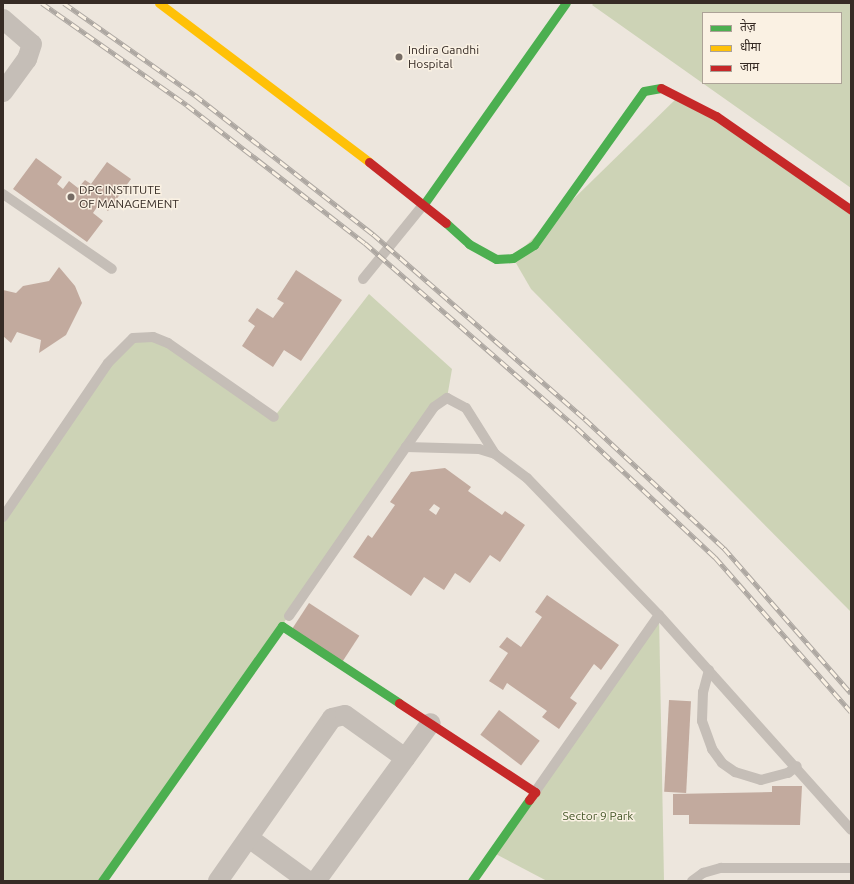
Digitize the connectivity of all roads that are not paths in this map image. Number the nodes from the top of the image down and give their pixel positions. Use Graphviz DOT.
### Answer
graph roads {
  1 [pos="159,3"];
  2 [pos="566,3"];
  3 [pos="3,19"];
  4 [pos="3,92"];
  5 [pos="3,194"];
  6 [pos="424,204"];
  7 [pos="851,210"];
  8 [pos="112,269"];
  9 [pos="363,279"];
  10 [pos="274,417"];
  11 [pos="406,447"];
  12 [pos="495,454"];
  13 [pos="3,517"];
  14 [pos="659,615"];
  15 [pos="289,616"];
  16 [pos="709,670"];
  17 [pos="431,723"];
  18 [pos="405,758"];
  19 [pos="796,766"];
  20 [pos="535,792"];
  21 [pos="851,830"];
  22 [pos="249,838"];
  23 [pos="851,868"];
  24 [pos="102,881"];
  25 [pos="218,881"];
  26 [pos="308,881"];
  27 [pos="316,881"];
  28 [pos="472,881"];
  29 [pos="692,881"];
  1 -- 6 [label="street"];
  2 -- 6 [label="street"];
  3 -- 4 [label="street"];
  5 -- 8 [label="lane"];
  6 -- 7 [label="street"];
  6 -- 9 [label="lane"];
  10 -- 13 [label="lane"];
  11 -- 12 [label="lane"];
  11 -- 12 [label="lane"];
  11 -- 15 [label="lane"];
  12 -- 14 [label="lane"];
  14 -- 16 [label="lane"];
  14 -- 20 [label="lane"];
  16 -- 19 [label="lane"];
  16 -- 19 [label="lane"];
  17 -- 18 [label="street"];
  17 -- 20 [label="street"];
  17 -- 24 [label="street"];
  18 -- 22 [label="street"];
  18 -- 27 [label="street"];
  19 -- 21 [label="lane"];
  20 -- 28 [label="street"];
  22 -- 25 [label="street"];
  22 -- 26 [label="street"];
  23 -- 29 [label="lane"];
}
